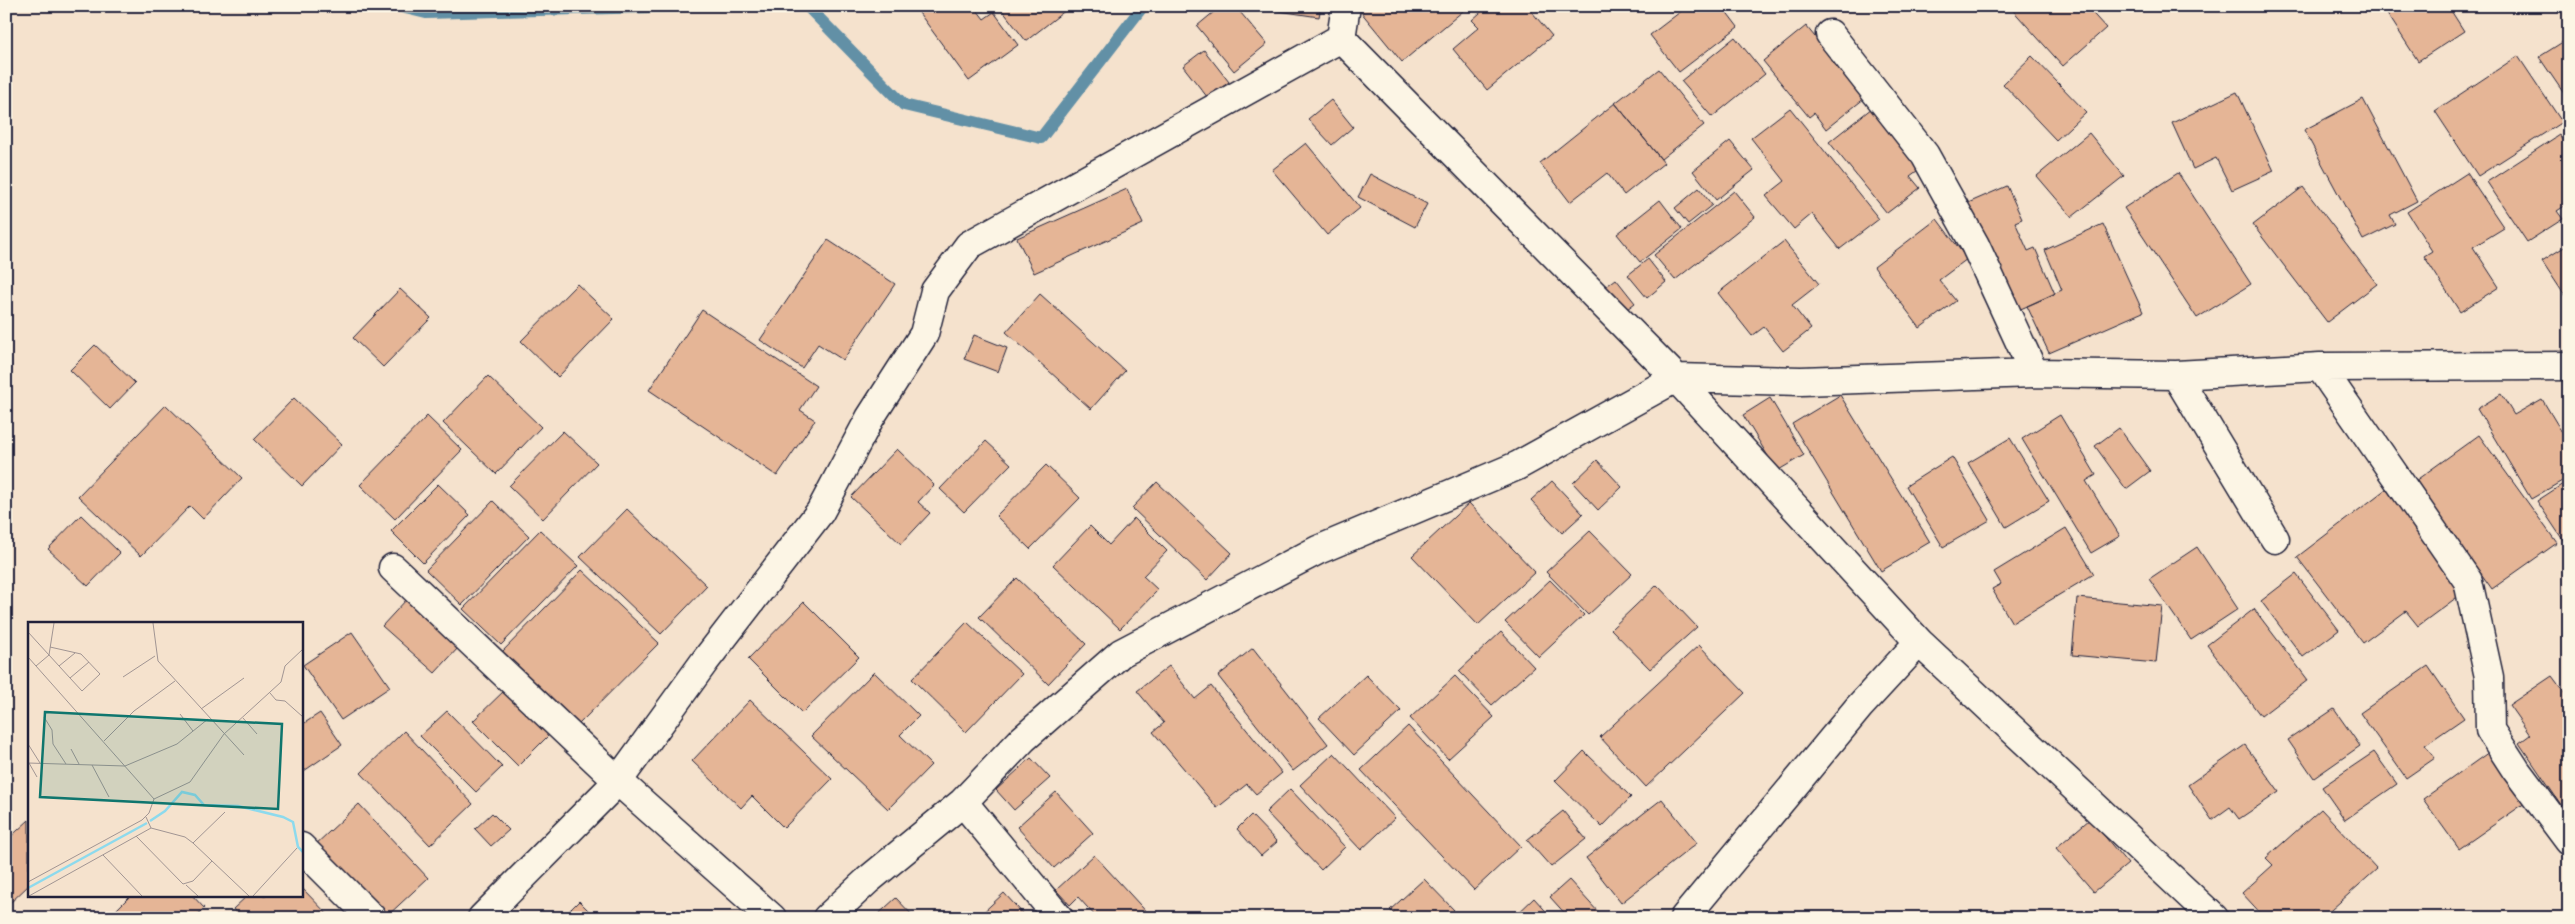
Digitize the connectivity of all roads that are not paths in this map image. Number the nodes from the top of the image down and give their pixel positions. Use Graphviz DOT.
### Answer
graph roads {
  1 [pos="1346,6"];
  2 [pos="1830,34"];
  3 [pos="1341,38"];
  4 [pos="2569,366"];
  5 [pos="2320,367"];
  6 [pos="2034,372"];
  7 [pos="2176,375"];
  8 [pos="1676,378"];
  9 [pos="2275,539"];
  10 [pos="393,568"];
  11 [pos="1919,642"];
  12 [pos="618,781"];
  13 [pos="964,802"];
  14 [pos="2569,841"];
  15 [pos="302,848"];
  16 [pos="372,918"];
  17 [pos="482,918"];
  18 [pos="772,918"];
  19 [pos="827,918"];
  20 [pos="1059,918"];
  21 [pos="1684,918"];
  22 [pos="2214,918"];
  1 -- 3 [label="street"];
  2 -- 6 [label="street"];
  3 -- 8 [label="street"];
  3 -- 12 [label="street"];
  4 -- 5 [label="street"];
  5 -- 7 [label="street"];
  5 -- 14 [label="street"];
  6 -- 7 [label="street"];
  6 -- 8 [label="street"];
  7 -- 9 [label="street"];
  8 -- 11 [label="street"];
  8 -- 13 [label="street"];
  10 -- 12 [label="street"];
  11 -- 21 [label="street"];
  11 -- 22 [label="street"];
  12 -- 17 [label="street"];
  12 -- 18 [label="street"];
  13 -- 19 [label="street"];
  13 -- 20 [label="street"];
  15 -- 16 [label="street"];
}
